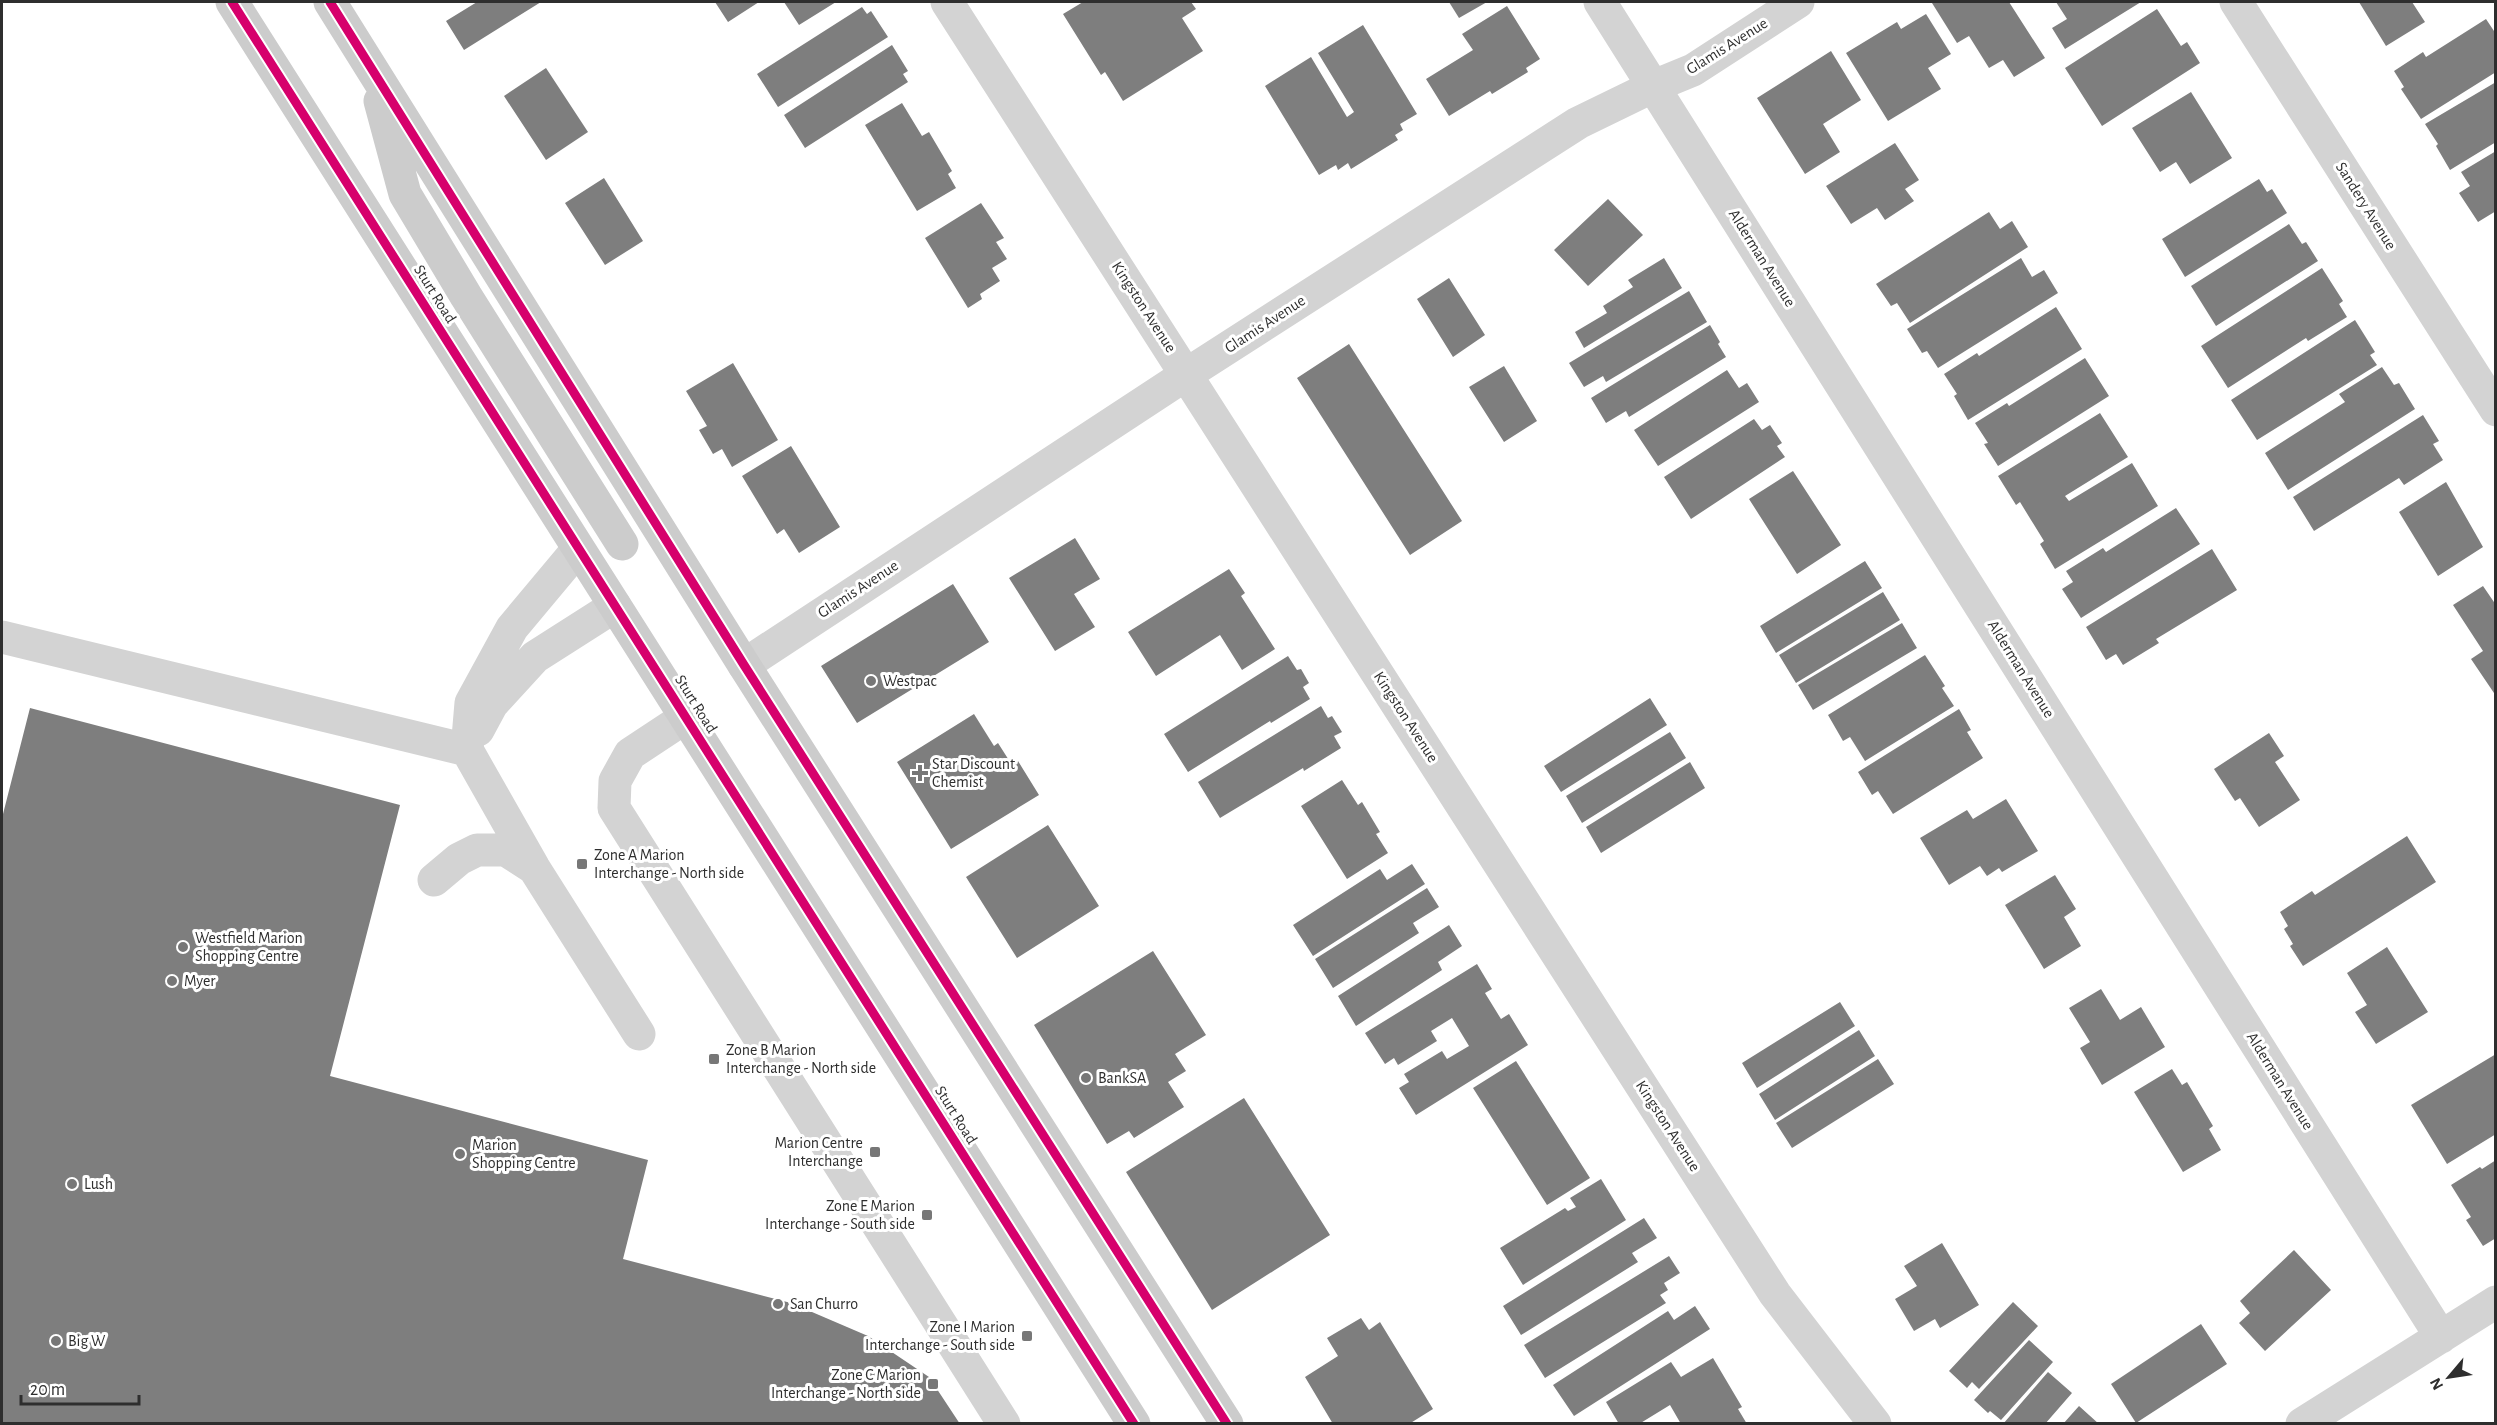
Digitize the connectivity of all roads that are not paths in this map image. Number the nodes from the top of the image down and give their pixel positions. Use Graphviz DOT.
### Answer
graph roads {
  1 [pos="232,2"];
  2 [pos="330,2"];
  3 [pos="948,2"];
  4 [pos="1600,2"];
  5 [pos="1798,2"];
  6 [pos="2236,2"];
  7 [pos="371,68"];
  8 [pos="1654,86"];
  9 [pos="1187,374"];
  10 [pos="2496,410"];
  11 [pos="622,544"];
  12 [pos="578,549"];
  13 [pos="615,606"];
  14 [pos="2,637"];
  15 [pos="744,664"];
  16 [pos="686,717"];
  17 [pos="467,750"];
  18 [pos="534,868"];
  19 [pos="434,880"];
  20 [pos="639,1034"];
  21 [pos="2496,1302"];
  22 [pos="2441,1337"];
  23 [pos="1004,1424"];
  24 [pos="1134,1424"];
  25 [pos="1227,1424"];
  26 [pos="1875,1424"];
  27 [pos="2302,1424"];
  1 -- 12 [label="main road, Sturt Road"];
  2 -- 7 [label="main road"];
  3 -- 9 [label="street, Kingston Avenue"];
  4 -- 8 [label="street, Alderman Avenue"];
  5 -- 8 [label="street, Glamis Avenue"];
  6 -- 10 [label="street, Sandery Avenue"];
  7 -- 11 [label="main road"];
  7 -- 15 [label="main road"];
  8 -- 9 [label="street, Glamis Avenue"];
  8 -- 22 [label="street, Alderman Avenue"];
  9 -- 15 [label="street, Glamis Avenue"];
  9 -- 26 [label="street, Kingston Avenue"];
  12 -- 13 [label="main road, Sturt Road"];
  12 -- 17 [label="street"];
  13 -- 16 [label="main road, Sturt Road"];
  13 -- 17 [label="street"];
  14 -- 17 [label="street"];
  15 -- 25 [label="main road"];
  16 -- 23 [label="street"];
  16 -- 24 [label="main road, Sturt Road"];
  17 -- 18 [label="street"];
  18 -- 19 [label="street"];
  18 -- 20 [label="street"];
  21 -- 22 [label="street"];
  22 -- 27 [label="street"];
}
